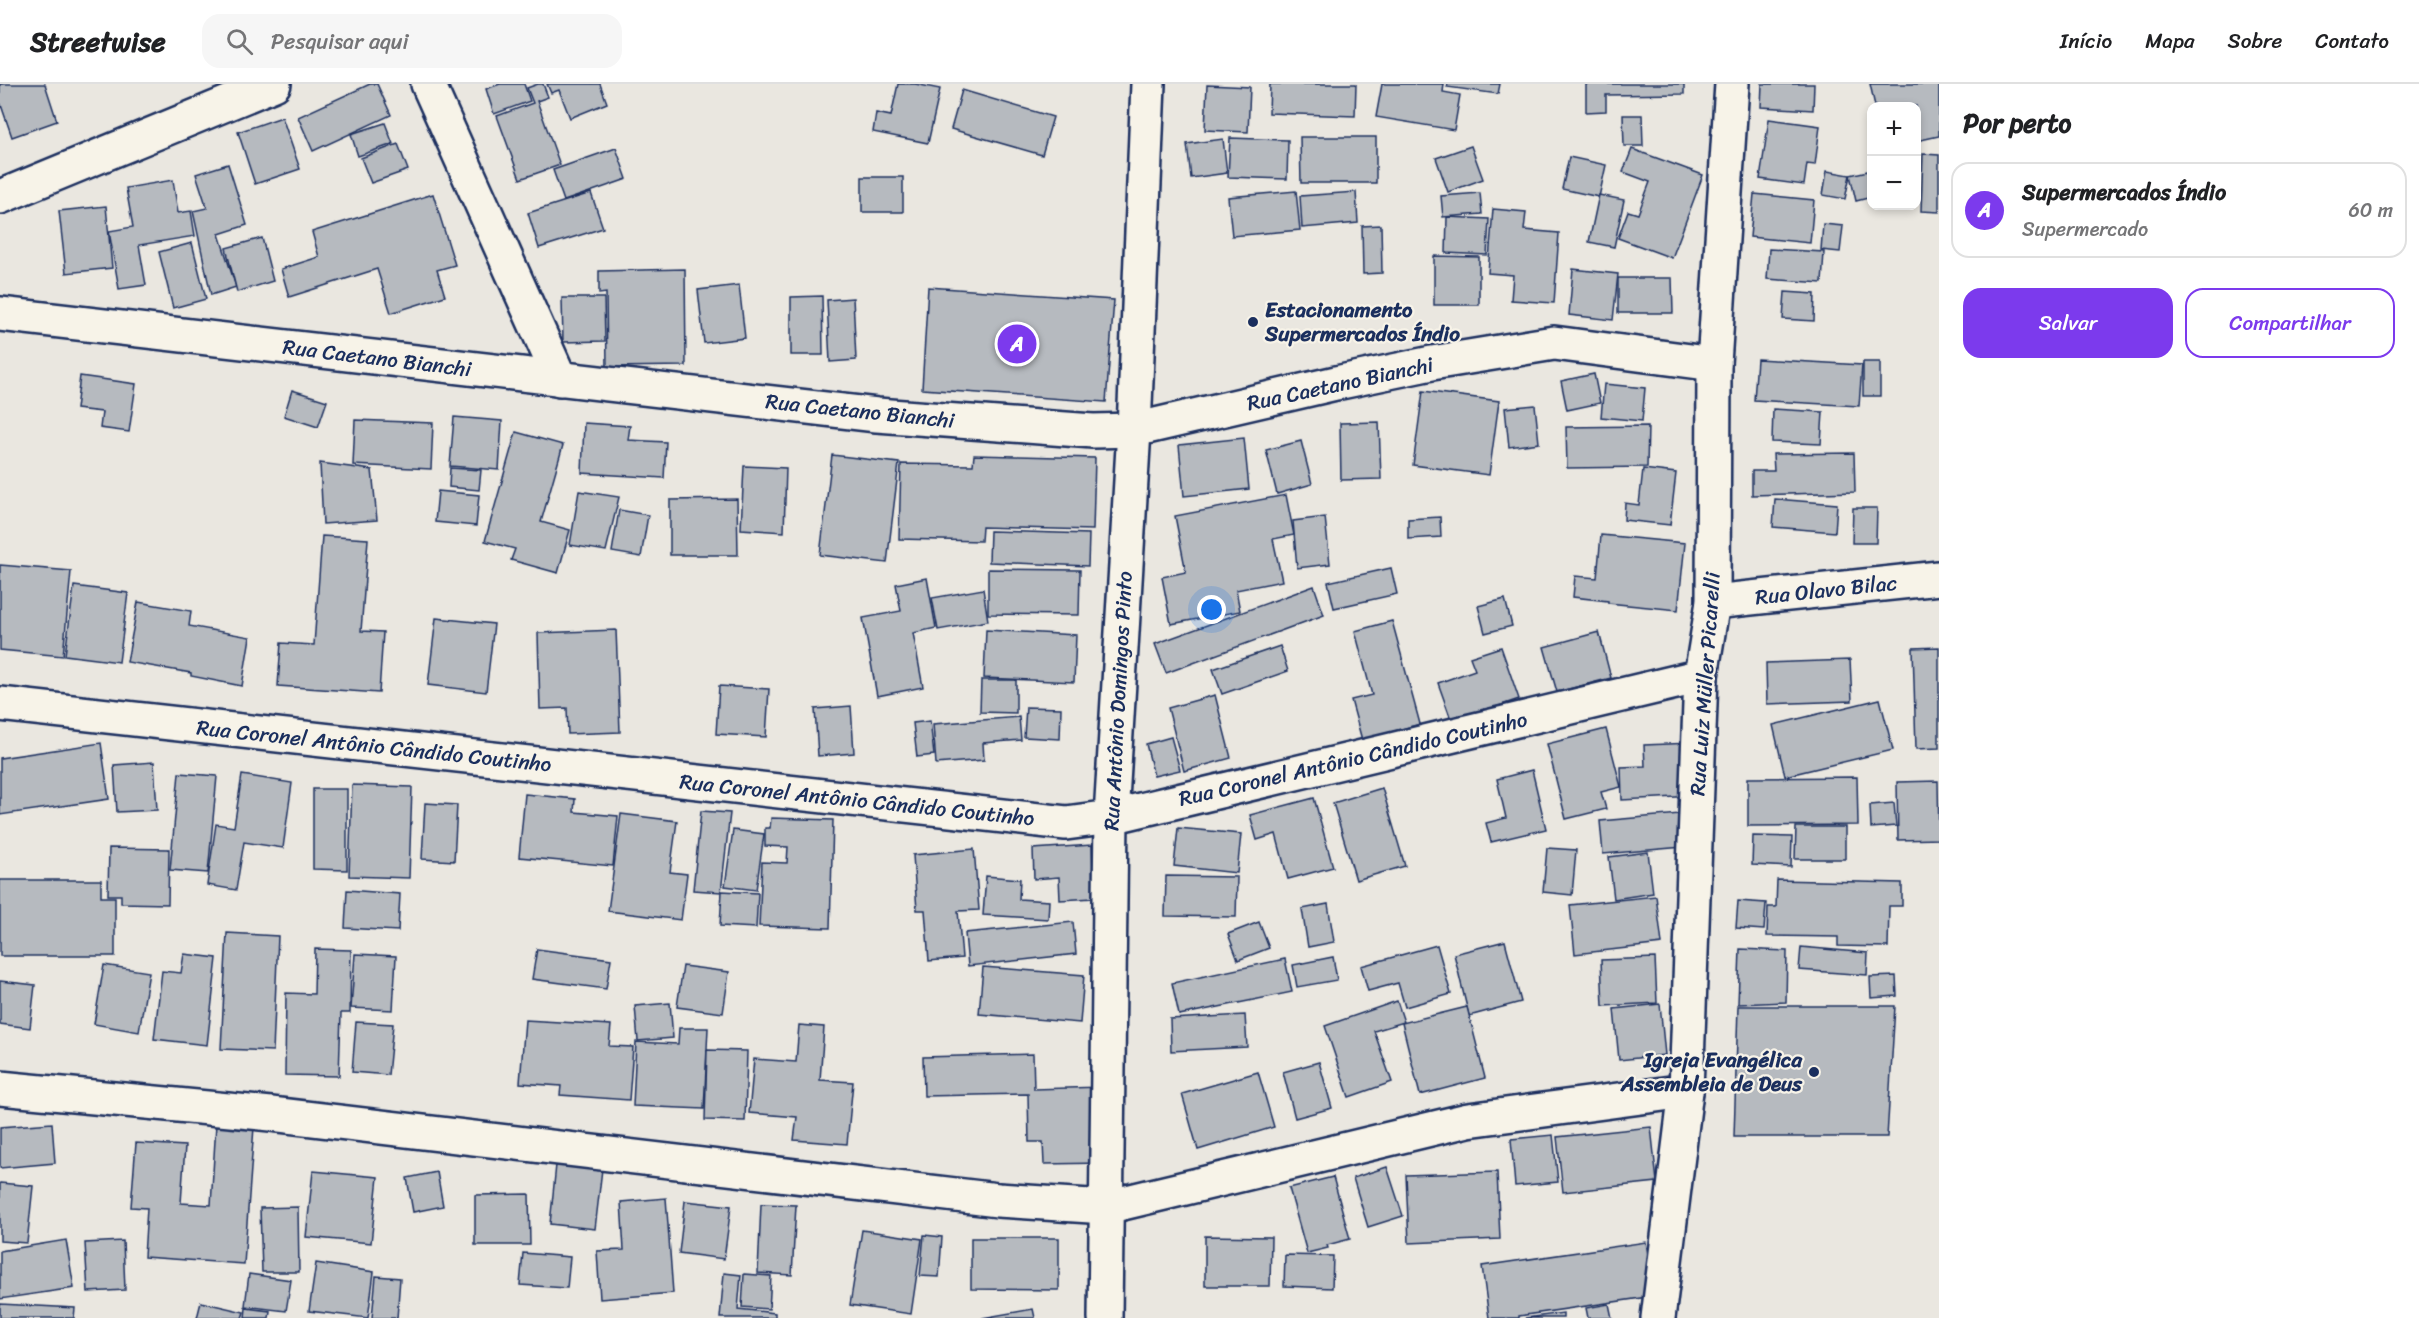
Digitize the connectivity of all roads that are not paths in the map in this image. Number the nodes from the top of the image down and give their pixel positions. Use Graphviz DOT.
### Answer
graph roads {
  1 [pos="274,84"];
  2 [pos="428,84"];
  3 [pos="1148,84"];
  4 [pos="1732,84"];
  5 [pos="0,197"];
  6 [pos="0,314"];
  7 [pos="1714,364"];
  8 [pos="560,379"];
  9 [pos="1134,430"];
  10 [pos="1939,578"];
  11 [pos="1713,602"];
  12 [pos="1701,676"];
  13 [pos="0,704"];
  14 [pos="1111,817"];
  15 [pos="0,1088"];
  16 [pos="1686,1091"];
  17 [pos="1106,1207"];
  18 [pos="1105,1318"];
  19 [pos="1658,1318"];
  1 -- 5 [label="street"];
  2 -- 8 [label="street"];
  3 -- 9 [label="street, Rua Antônio Domingos Pinto"];
  4 -- 7 [label="street, Rua Luiz Müller Picarelli"];
  6 -- 8 [label="street, Rua Caetano Bianchi"];
  7 -- 9 [label="street, Rua Caetano Bianchi"];
  7 -- 11 [label="street, Rua Luiz Müller Picarelli"];
  8 -- 9 [label="street, Rua Caetano Bianchi"];
  9 -- 14 [label="street, Rua Antônio Domingos Pinto"];
  10 -- 11 [label="street, Rua Olavo Bilac"];
  11 -- 12 [label="street, Rua Luiz Müller Picarelli"];
  12 -- 14 [label="street, Rua Coronel Antônio Cândido Coutinho"];
  12 -- 16 [label="street, Rua Luiz Müller Picarelli"];
  13 -- 14 [label="street, Rua Coronel Antônio Cândido Coutinho"];
  14 -- 17 [label="street, Rua Antônio Domingos Pinto"];
  15 -- 17 [label="street"];
  16 -- 17 [label="street"];
  16 -- 19 [label="street, Rua Luiz Müller Picarelli"];
  17 -- 18 [label="street, Rua Antônio Domingos Pinto"];
}
